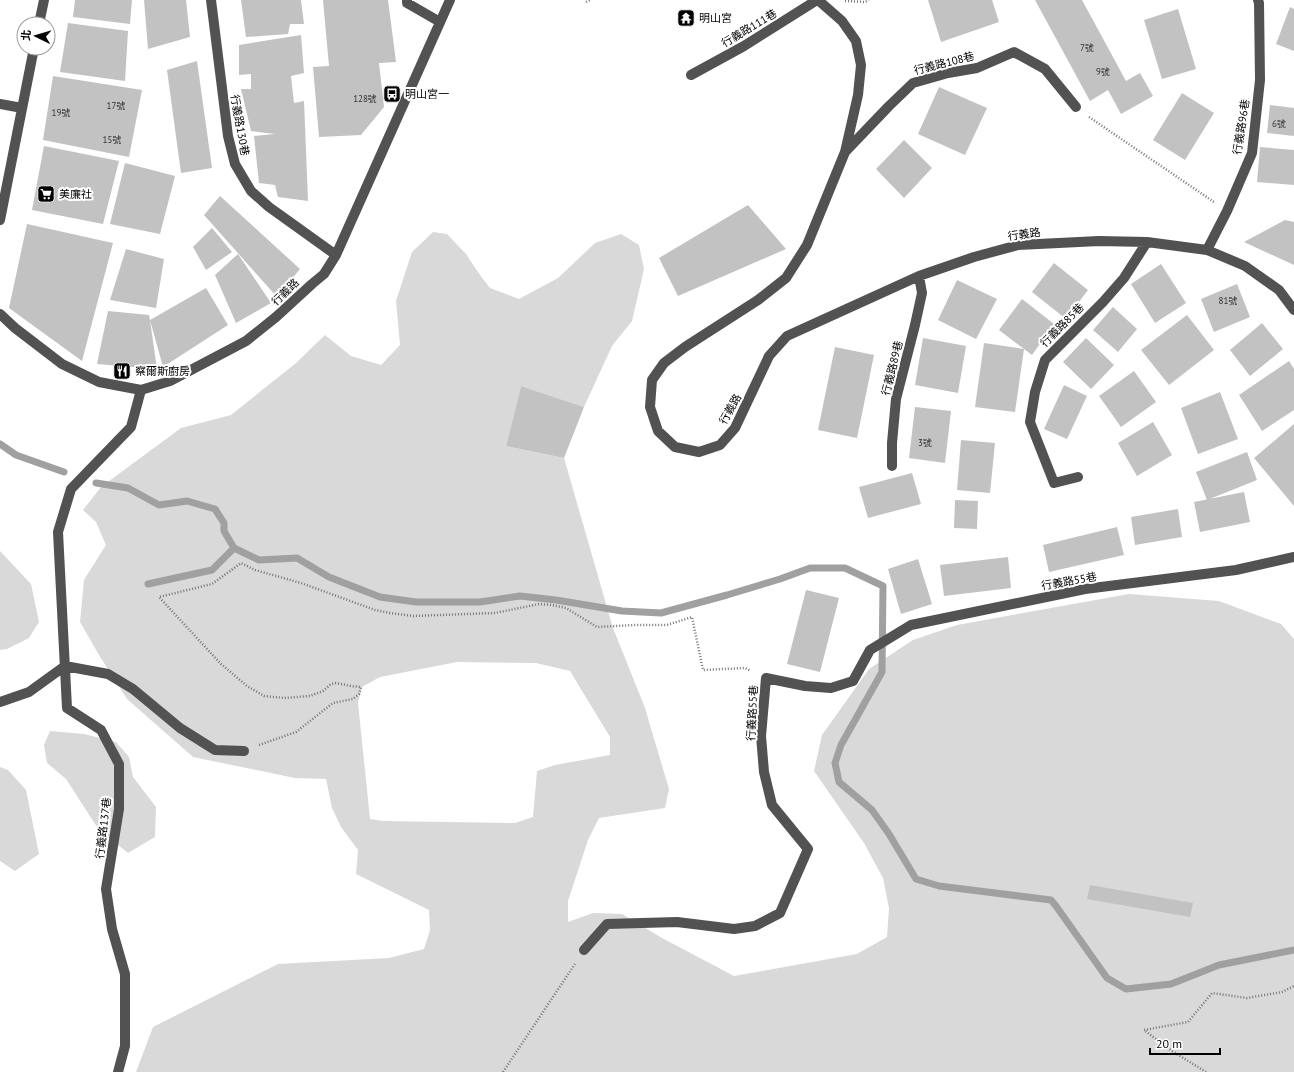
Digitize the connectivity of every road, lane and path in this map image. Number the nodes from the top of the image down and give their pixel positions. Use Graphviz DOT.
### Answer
graph roads {
  1 [pos="44,0"];
  2 [pos="211,0"];
  3 [pos="407,0"];
  4 [pos="450,0"];
  5 [pos="590,0"];
  6 [pos="817,0"];
  7 [pos="1258,0"];
  8 [pos="586,2"];
  9 [pos="41,16"];
  10 [pos="440,22"];
  11 [pos="32,56"];
  12 [pos="691,75"];
  13 [pos="0,104"];
  14 [pos="1076,107"];
  15 [pos="22,108"];
  16 [pos="845,152"];
  17 [pos="1227,211"];
  18 [pos="0,220"];
  19 [pos="1147,242"];
  20 [pos="1207,250"];
  21 [pos="336,255"];
  22 [pos="919,276"];
  23 [pos="1294,310"];
  24 [pos="0,314"];
  25 [pos="141,390"];
  26 [pos="892,466"];
  27 [pos="1078,477"];
  28 [pos="1294,557"];
  29 [pos="65,666"];
  30 [pos="766,678"];
  31 [pos="0,702"];
  32 [pos="244,750"];
  33 [pos="584,950"];
  34 [pos="1294,986"];
  35 [pos="118,1072"];
  36 [pos="503,1072"];
  37 [pos="1206,1072"];
  1 -- 9 [label="street"];
  2 -- 21 [label="street, 行義路130巷"];
  3 -- 10 [label="street"];
  4 -- 10 [label="street, 行義路"];
  5 -- 8 [label="path"];
  6 -- 12 [label="street, 行義路111巷"];
  6 -- 16 [label="street, 行義路"];
  7 -- 17 [label="street, 行義路96巷"];
  10 -- 21 [label="street, 行義路"];
  11 -- 15 [label="street"];
  13 -- 15 [label="street"];
  14 -- 16 [label="street, 行義路108巷"];
  14 -- 17 [label="path"];
  15 -- 18 [label="street"];
  16 -- 22 [label="street, 行義路"];
  17 -- 20 [label="street, 行義路96巷"];
  19 -- 20 [label="street, 行義路"];
  19 -- 22 [label="street, 行義路"];
  19 -- 27 [label="street, 行義路85巷"];
  20 -- 23 [label="street, 行義路"];
  21 -- 25 [label="street, 行義路"];
  22 -- 26 [label="street, 行義路89巷"];
  24 -- 25 [label="street, 行義路"];
  25 -- 29 [label="street, 行義路137巷"];
  28 -- 30 [label="street, 行義路55巷"];
  29 -- 31 [label="street"];
  29 -- 32 [label="street"];
  29 -- 35 [label="street, 行義路137巷"];
  30 -- 32 [label="path"];
  30 -- 33 [label="street, 行義路55巷"];
  33 -- 36 [label="path"];
  34 -- 37 [label="path"];
}
